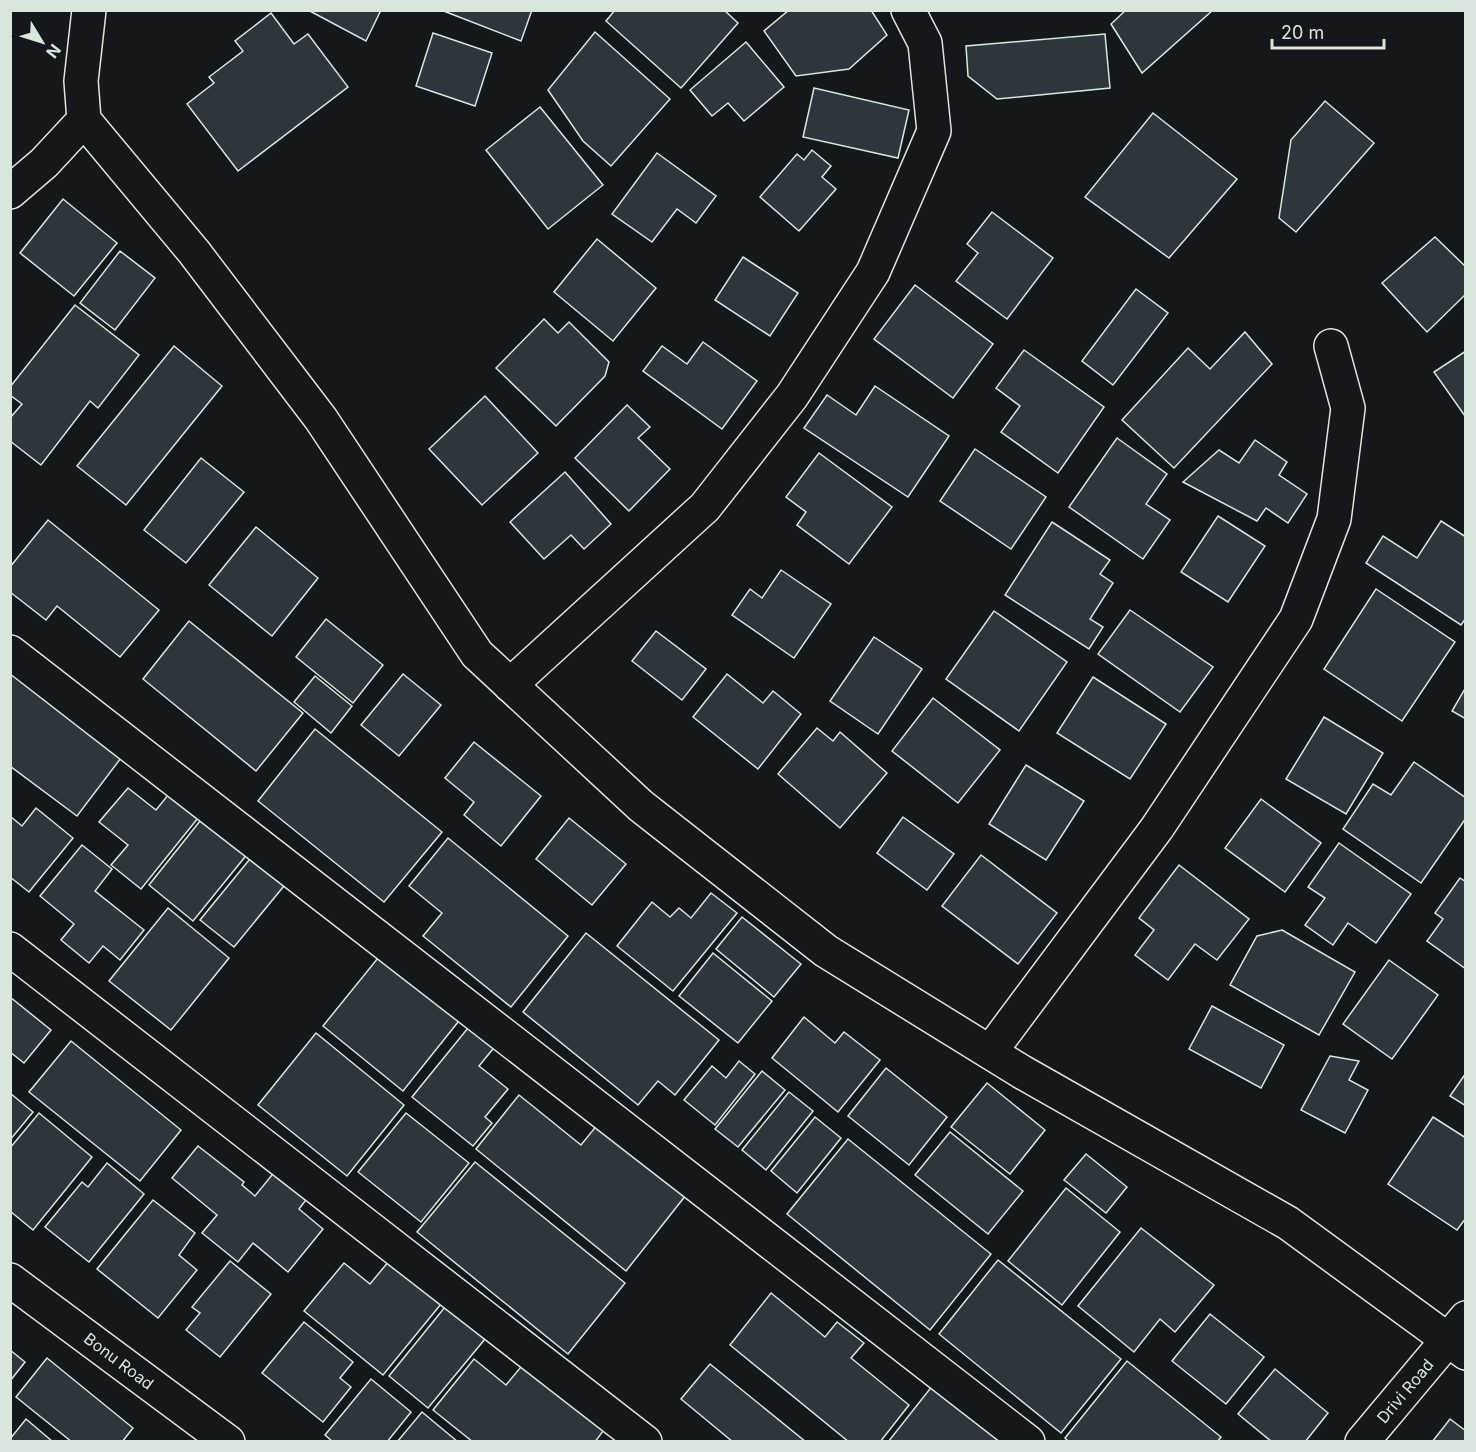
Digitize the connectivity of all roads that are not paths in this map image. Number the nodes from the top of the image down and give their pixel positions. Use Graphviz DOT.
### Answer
graph roads {
  1 [pos="89,10"];
  2 [pos="908,10"];
  3 [pos="84,120"];
  4 [pos="10,192"];
  5 [pos="1331,346"];
  6 [pos="10,652"];
  7 [pos="510,685"];
  8 [pos="10,949"];
  9 [pos="990,1052"];
  10 [pos="10,1280"];
  11 [pos="1460,1337"];
  12 [pos="221,1439"];
  13 [pos="645,1442"];
  14 [pos="1028,1442"];
  15 [pos="1362,1442"];
  1 -- 3 [label="street"];
  2 -- 7 [label="street"];
  3 -- 4 [label="street"];
  3 -- 7 [label="street"];
  5 -- 9 [label="street"];
  6 -- 14 [label="street"];
  7 -- 9 [label="street"];
  8 -- 13 [label="street"];
  9 -- 11 [label="street"];
  10 -- 12 [label="street, Bonu Road"];
  11 -- 15 [label="street, Drivi Road"];
}
